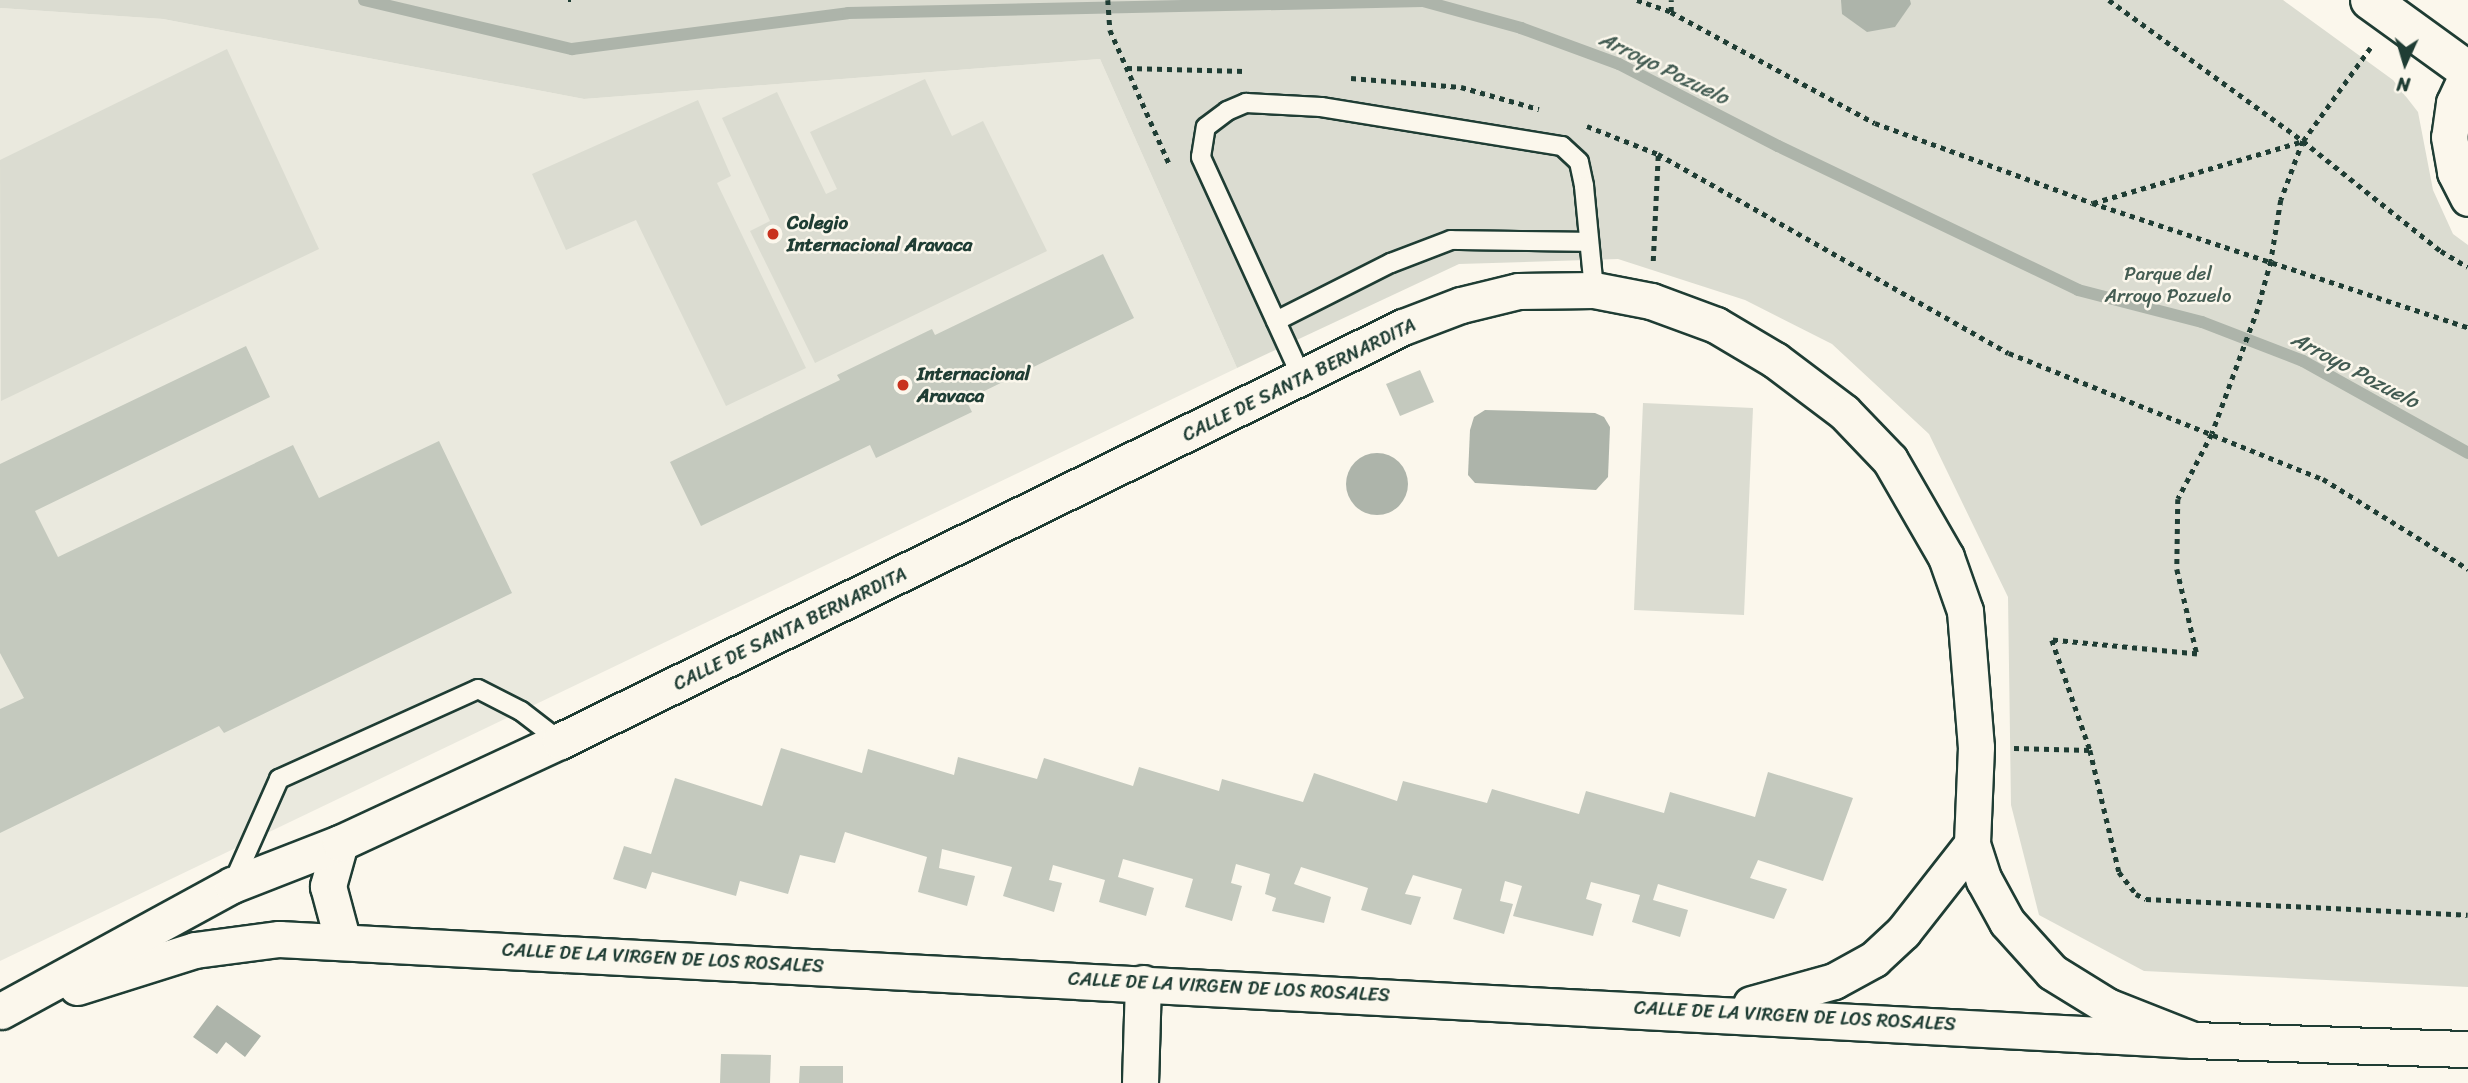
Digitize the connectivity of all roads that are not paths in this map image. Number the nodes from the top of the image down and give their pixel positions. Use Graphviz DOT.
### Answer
graph roads {
  1 [pos="2381,8"];
  2 [pos="2468,72"];
  3 [pos="2468,198"];
  4 [pos="1589,242"];
  5 [pos="1594,290"];
  6 [pos="1276,321"];
  7 [pos="1302,377"];
  8 [pos="560,741"];
  9 [pos="340,843"];
  10 [pos="1972,844"];
  11 [pos="232,885"];
  12 [pos="343,942"];
  13 [pos="1143,983"];
  14 [pos="0,1011"];
  15 [pos="1725,1012"];
  16 [pos="2193,1040"];
  17 [pos="2468,1049"];
  18 [pos="1140,1083"];
  1 -- 2 [label="main road"];
  2 -- 3 [label="street"];
  4 -- 5 [label="lane"];
  4 -- 6 [label="lane"];
  4 -- 6 [label="lane"];
  5 -- 7 [label="street, CALLE DE SANTA BERNARDITA"];
  5 -- 10 [label="street, CALLE DE SANTA BERNARDITA"];
  6 -- 7 [label="lane"];
  7 -- 8 [label="street, CALLE DE SANTA BERNARDITA"];
  8 -- 9 [label="street, CALLE DE SANTA BERNARDITA"];
  8 -- 11 [label="lane"];
  9 -- 11 [label="street, CALLE DE SANTA BERNARDITA"];
  9 -- 12 [label="street"];
  10 -- 15 [label="street"];
  10 -- 16 [label="street, CALLE DE SANTA BERNARDITA"];
  11 -- 14 [label="street, CALLE DE SANTA BERNARDITA"];
  12 -- 13 [label="street, CALLE DE LA VIRGEN DE LOS ROSALES"];
  12 -- 14 [label="street, CALLE DE LA VIRGEN DE LOS ROSALES"];
  13 -- 15 [label="street, CALLE DE LA VIRGEN DE LOS ROSALES"];
  13 -- 18 [label="street"];
  15 -- 16 [label="street, CALLE DE LA VIRGEN DE LOS ROSALES"];
  16 -- 17 [label="street, CALLE DE LA VIRGEN DE LOS ROSALES"];
}
